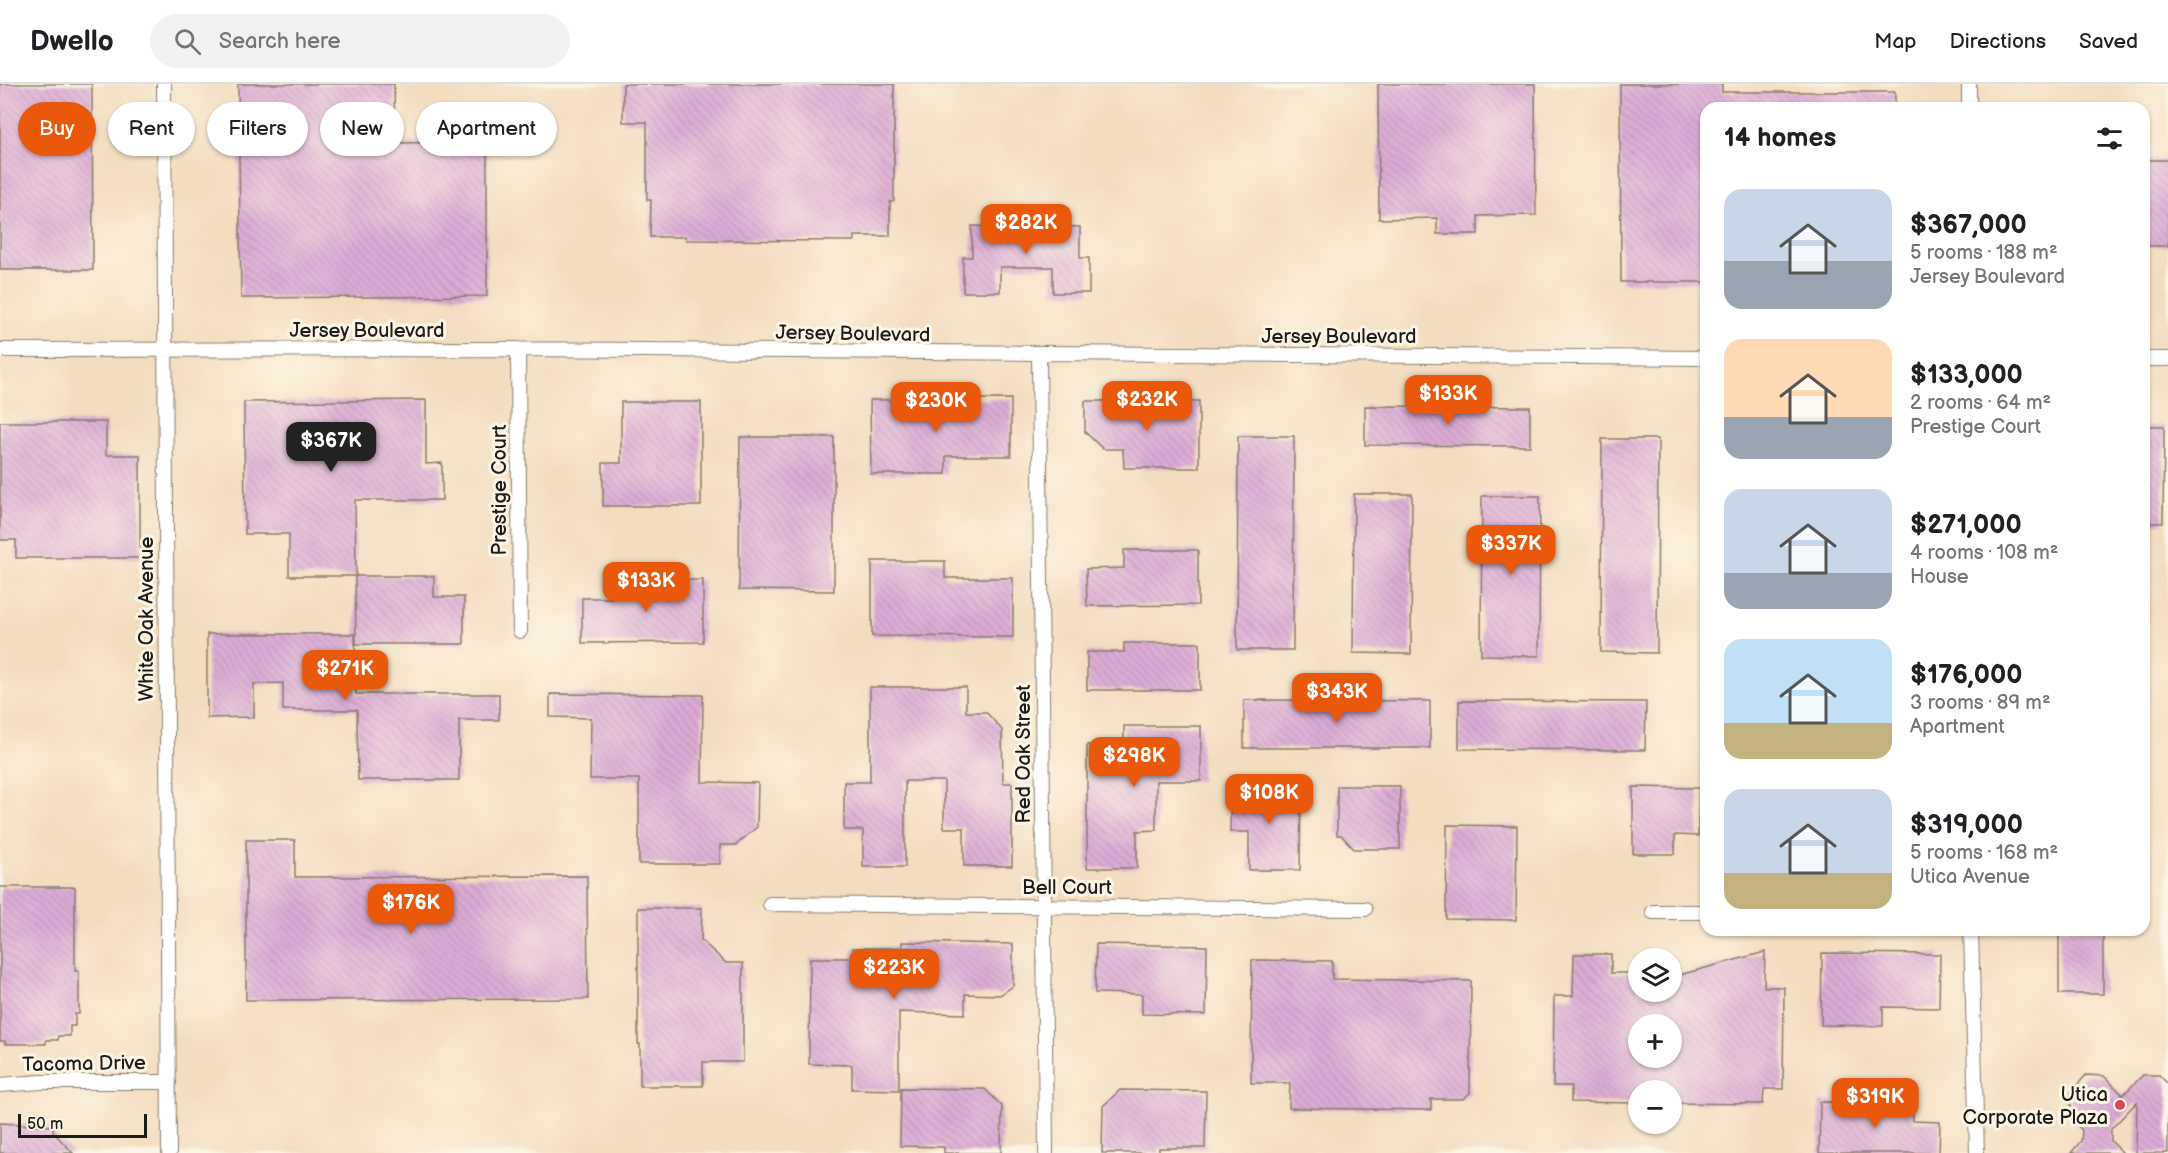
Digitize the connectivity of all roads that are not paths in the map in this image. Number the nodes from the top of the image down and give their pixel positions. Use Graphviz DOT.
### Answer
graph roads {
  1 [pos="164,84"];
  2 [pos="1969,84"];
  3 [pos="1969,102"];
  4 [pos="518,349"];
  5 [pos="0,350"];
  6 [pos="165,351"];
  7 [pos="1039,354"];
  8 [pos="1700,358"];
  9 [pos="2150,359"];
  10 [pos="2168,359"];
  11 [pos="520,631"];
  12 [pos="770,904"];
  13 [pos="1044,907"];
  14 [pos="1365,909"];
  15 [pos="1653,912"];
  16 [pos="1700,912"];
  17 [pos="1971,936"];
  18 [pos="169,1082"];
  19 [pos="0,1085"];
  20 [pos="169,1153"];
  21 [pos="1046,1153"];
  22 [pos="1977,1153"];
  1 -- 6 [label="street, White Oak Avenue"];
  2 -- 3 [label="street"];
  4 -- 6 [label="street, Jersey Boulevard"];
  4 -- 7 [label="street, Jersey Boulevard"];
  4 -- 11 [label="street, Prestige Court"];
  5 -- 6 [label="street, Jersey Boulevard"];
  6 -- 18 [label="street, White Oak Avenue"];
  7 -- 8 [label="street, Jersey Boulevard"];
  7 -- 13 [label="street, Red Oak Street"];
  9 -- 10 [label="street"];
  12 -- 13 [label="street, Bell Court"];
  13 -- 14 [label="street, Bell Court"];
  13 -- 21 [label="street, Red Oak Street"];
  15 -- 16 [label="street"];
  17 -- 22 [label="street"];
  18 -- 19 [label="street, Tacoma Drive"];
  18 -- 20 [label="street, White Oak Avenue"];
}
